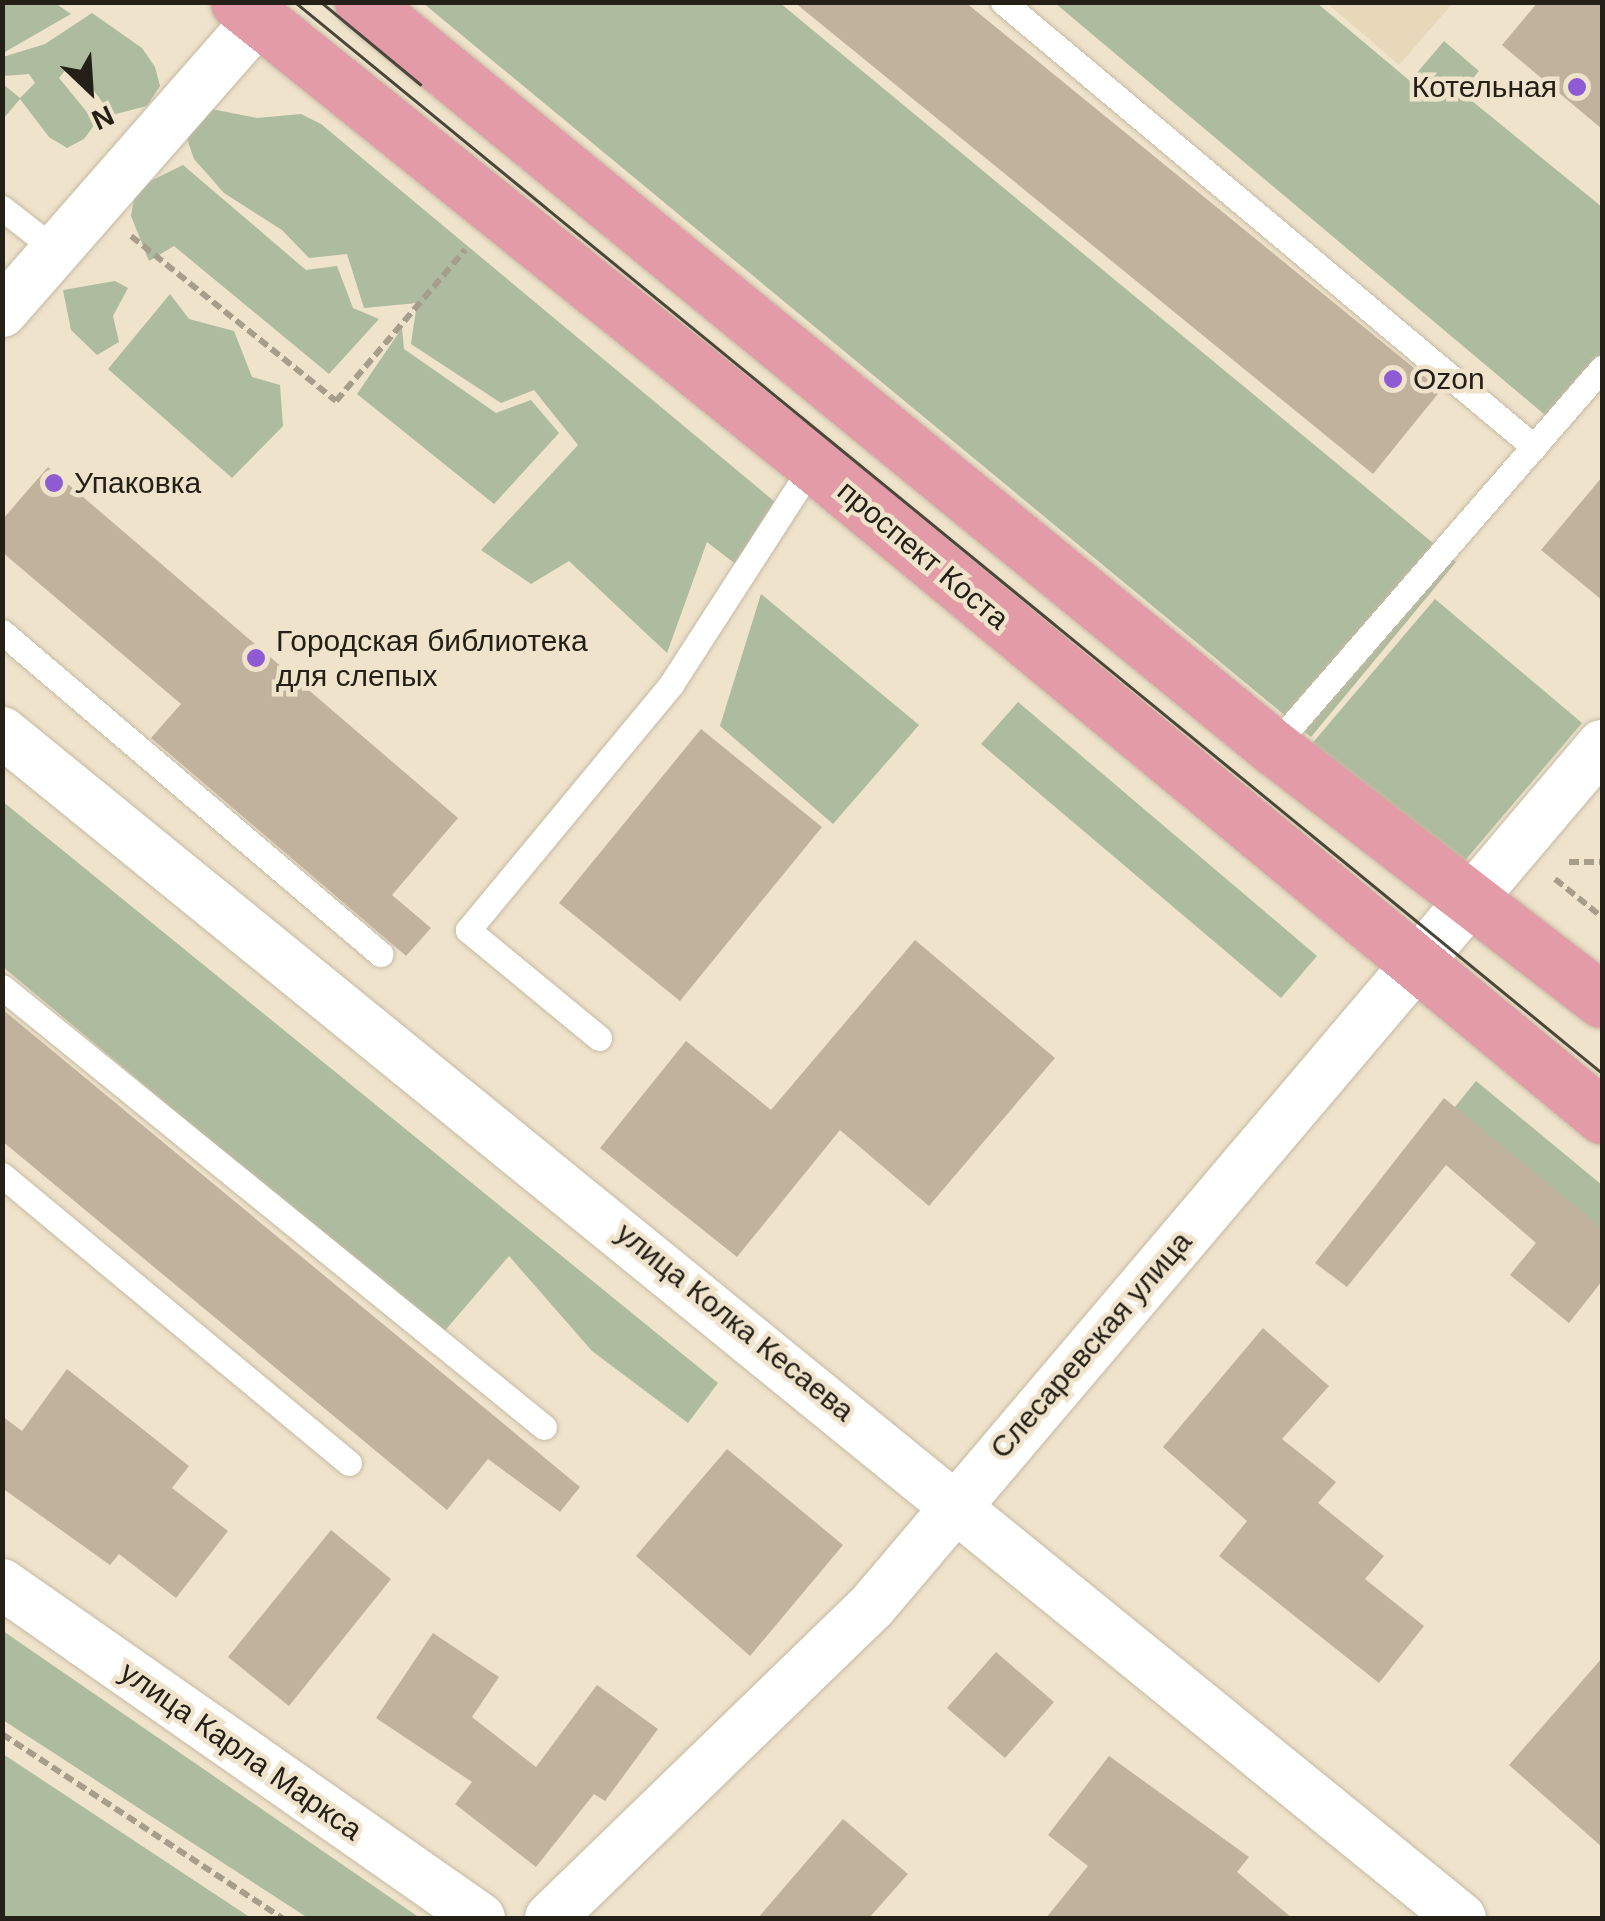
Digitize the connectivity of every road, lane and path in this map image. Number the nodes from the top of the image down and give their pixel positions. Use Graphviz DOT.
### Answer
graph roads {
  1 [pos="362,2"];
  2 [pos="1003,2"];
  3 [pos="248,10"];
  4 [pos="2,208"];
  5 [pos="126,232"];
  6 [pos="467,248"];
  7 [pos="56,250"];
  8 [pos="2,312"];
  9 [pos="1602,368"];
  10 [pos="1534,448"];
  11 [pos="814,464"];
  12 [pos="2,632"];
  13 [pos="2,732"];
  14 [pos="1602,745"];
  15 [pos="1274,747"];
  16 [pos="1548,874"];
  17 [pos="1476,900"];
  18 [pos="1602,917"];
  19 [pos="380,954"];
  20 [pos="1419,967"];
  21 [pos="2,987"];
  22 [pos="1602,1000"];
  23 [pos="599,1038"];
  24 [pos="1602,1116"];
  25 [pos="2,1175"];
  26 [pos="544,1427"];
  27 [pos="349,1462"];
  28 [pos="957,1502"];
  29 [pos="2,1584"];
  30 [pos="2,1734"];
  31 [pos="282,1918"];
  32 [pos="480,1918"];
  33 [pos="550,1918"];
  34 [pos="1461,1918"];
  1 -- 15 [label="main road"];
  2 -- 10 [label="lane"];
  3 -- 7 [label="street"];
  3 -- 11 [label="main road, проспект Коста"];
  4 -- 7 [label="lane"];
  5 -- 6 [label="path"];
  7 -- 8 [label="street"];
  9 -- 10 [label="lane"];
  10 -- 15 [label="lane"];
  11 -- 20 [label="main road, проспект Коста"];
  11 -- 23 [label="lane"];
  12 -- 19 [label="lane"];
  13 -- 28 [label="street, улица Колка Кесаева"];
  14 -- 17 [label="street, Слесаревская улица"];
  15 -- 17 [label="main road"];
  16 -- 18 [label="path"];
  17 -- 20 [label="street, Слесаревская улица"];
  17 -- 22 [label="main road"];
  20 -- 24 [label="main road, проспект Коста"];
  20 -- 28 [label="street, Слесаревская улица"];
  21 -- 26 [label="lane"];
  25 -- 27 [label="lane"];
  28 -- 33 [label="street, Слесаревская улица"];
  28 -- 34 [label="street, улица Колка Кесаева"];
  29 -- 32 [label="street, улица Карла Маркса"];
  30 -- 31 [label="path"];
}
